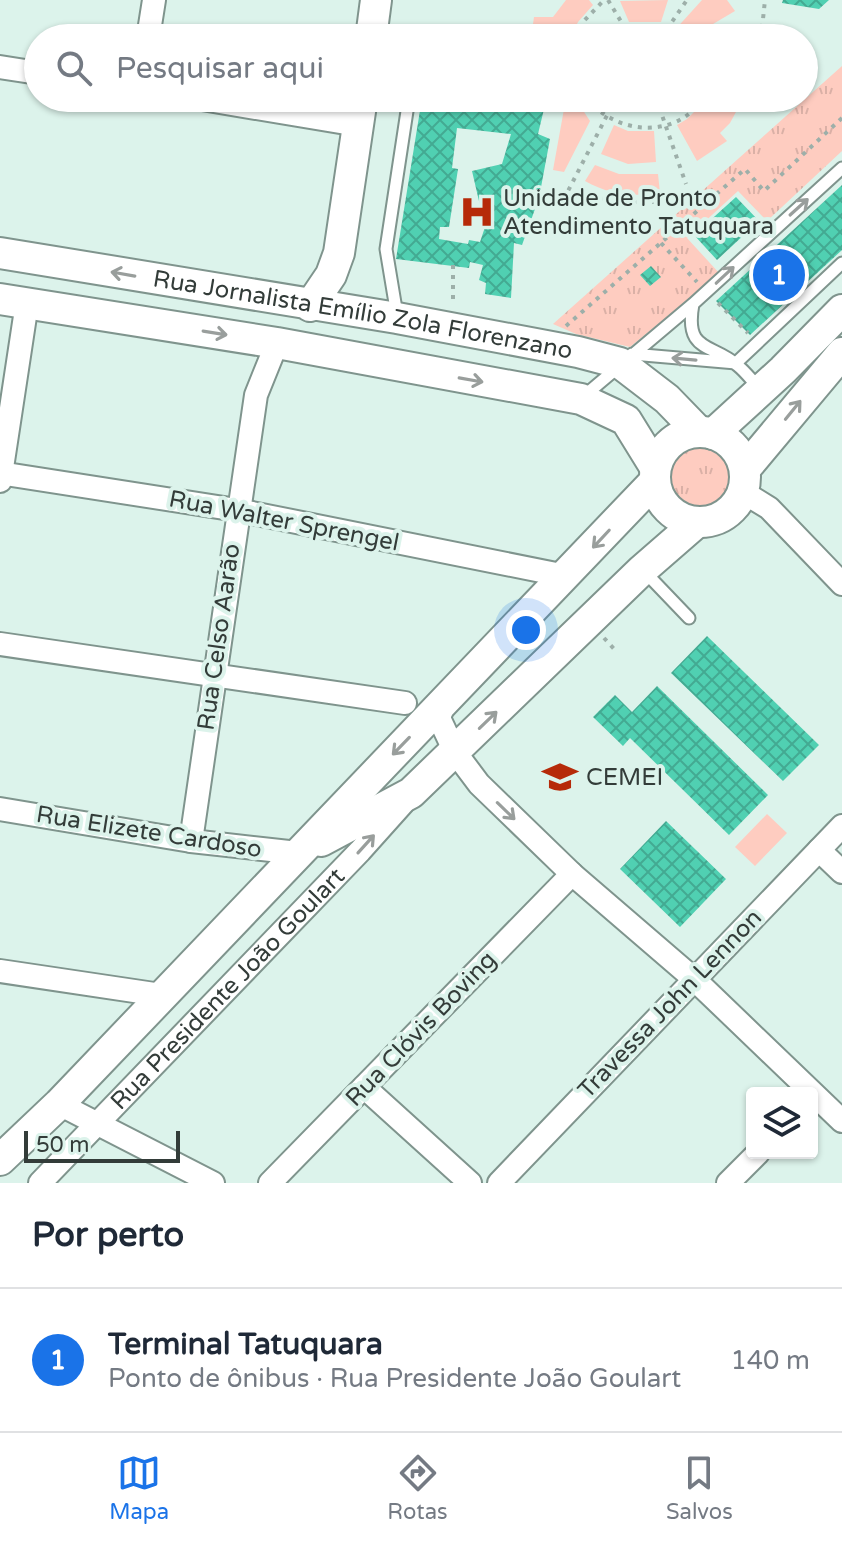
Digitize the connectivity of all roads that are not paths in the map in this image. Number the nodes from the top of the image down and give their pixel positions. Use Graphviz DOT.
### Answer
graph roads {
  1 [pos="154,0"];
  2 [pos="376,0"];
  3 [pos="150,24"];
  4 [pos="373,24"];
  5 [pos="0,67"];
  6 [pos="24,71"];
  7 [pos="360,112"];
  8 [pos="407,112"];
  9 [pos="842,168"];
  10 [pos="0,253"];
  11 [pos="842,263"];
  12 [pos="162,281"];
  13 [pos="14,301"];
  14 [pos="693,304"];
  15 [pos="310,306"];
  16 [pos="842,310"];
  17 [pos="397,318"];
  18 [pos="157,324"];
  19 [pos="277,343"];
  20 [pos="842,353"];
  21 [pos="626,359"];
  22 [pos="736,363"];
  23 [pos="760,389"];
  24 [pos="581,399"];
  25 [pos="706,433"];
  26 [pos="655,475"];
  27 [pos="0,476"];
  28 [pos="744,480"];
  29 [pos="237,510"];
  30 [pos="696,523"];
  31 [pos="642,570"];
  32 [pos="566,576"];
  33 [pos="842,584"];
  34 [pos="689,618"];
  35 [pos="0,644"];
  36 [pos="214,676"];
  37 [pos="447,697"];
  38 [pos="405,703"];
  39 [pos="455,752"];
  40 [pos="411,793"];
  41 [pos="0,809"];
  42 [pos="842,826"];
  43 [pos="191,841"];
  44 [pos="819,850"];
  45 [pos="298,853"];
  46 [pos="842,872"];
  47 [pos="572,874"];
  48 [pos="0,971"];
  49 [pos="694,979"];
  50 [pos="161,995"];
  51 [pos="364,1087"];
  52 [pos="804,1087"];
  53 [pos="818,1100"];
  54 [pos="59,1104"];
  55 [pos="842,1121"];
  56 [pos="99,1123"];
  57 [pos="752,1159"];
  58 [pos="0,1160"];
  59 [pos="40,1183"];
  60 [pos="213,1183"];
  61 [pos="270,1183"];
  62 [pos="470,1183"];
  63 [pos="499,1183"];
  64 [pos="728,1183"];
  1 -- 3 [label="street"];
  2 -- 4 [label="main road"];
  5 -- 6 [label="street"];
  7 -- 15 [label="main road"];
  8 -- 17 [label="lane"];
  14 -- 9 [label="lane, one-way"];
  12 -- 10 [label="main road, Rua Jornalista Emílio Zola Florenzano, one-way"];
  11 -- 22 [label="lane"];
  12 -- 15 [label="main road, Rua Jornalista Emílio Zola Florenzano"];
  12 -- 18 [label="main road"];
  13 -- 18 [label="main road, Rua Jornalista Emílio Zola Florenzano"];
  13 -- 27 [label="street"];
  14 -- 21 [label="lane"];
  14 -- 22 [label="lane"];
  15 -- 17 [label="main road, Rua Jornalista Emílio Zola Florenzano"];
  16 -- 23 [label="main road, Rua Presidente João Goulart"];
  17 -- 21 [label="main road, Rua Jornalista Emílio Zola Florenzano"];
  18 -- 19 [label="main road, Rua Jornalista Emílio Zola Florenzano, one-way"];
  19 -- 24 [label="main road, Rua Jornalista Emílio Zola Florenzano, one-way"];
  19 -- 29 [label="street, Rua Celso Aarão"];
  28 -- 20 [label="main road, Rua Presidente João Goulart, one-way"];
  22 -- 21 [label="lane, one-way"];
  21 -- 24 [label="lane"];
  21 -- 25 [label="main road, Rua Jornalista Emílio Zola Florenzano"];
  22 -- 23 [label="lane"];
  23 -- 25 [label="main road, Rua Presidente João Goulart"];
  24 -- 26 [label="main road, Rua Jornalista Emílio Zola Florenzano"];
  25 -- 26 [label="main road, Rua Presidente João Goulart"];
  25 -- 28 [label="main road"];
  26 -- 30 [label="main road"];
  26 -- 32 [label="main road, Rua Presidente João Goulart, one-way"];
  27 -- 29 [label="street, Rua Walter Sprengel"];
  28 -- 30 [label="main road, Rua Presidente João Goulart"];
  28 -- 33 [label="street"];
  29 -- 32 [label="street, Rua Walter Sprengel"];
  29 -- 36 [label="street, Rua Celso Aarão"];
  30 -- 31 [label="main road, Rua Presidente João Goulart"];
  31 -- 34 [label="lane"];
  39 -- 31 [label="main road, Rua Presidente João Goulart, one-way"];
  32 -- 37 [label="main road, Rua Presidente João Goulart"];
  35 -- 36 [label="street"];
  36 -- 38 [label="street"];
  36 -- 43 [label="street, Rua Celso Aarão"];
  37 -- 39 [label="street"];
  37 -- 45 [label="main road, Rua Presidente João Goulart, one-way"];
  39 -- 40 [label="main road, Rua Presidente João Goulart"];
  39 -- 47 [label="street, one-way"];
  40 -- 45 [label="main road, Rua Presidente João Goulart"];
  56 -- 40 [label="street, Rua Presidente João Goulart, one-way"];
  41 -- 43 [label="street, Rua Elizete Cardoso"];
  42 -- 44 [label="street, Travessa John Lennon"];
  43 -- 45 [label="street, Rua Elizete Cardoso"];
  44 -- 46 [label="street"];
  44 -- 49 [label="street, Travessa John Lennon"];
  45 -- 50 [label="main road, Rua Presidente João Goulart"];
  47 -- 49 [label="street"];
  47 -- 51 [label="street, Rua Clóvis Boving"];
  48 -- 50 [label="street"];
  49 -- 52 [label="street"];
  49 -- 63 [label="street, Travessa John Lennon"];
  50 -- 54 [label="main road, Rua Presidente João Goulart"];
  51 -- 61 [label="street, Rua Clóvis Boving"];
  51 -- 62 [label="street"];
  53 -- 55 [label="street"];
  54 -- 56 [label="street"];
  54 -- 58 [label="main road, Rua Presidente João Goulart"];
  56 -- 59 [label="street, Rua Presidente João Goulart"];
  56 -- 60 [label="street"];
  57 -- 64 [label="street"];
}
